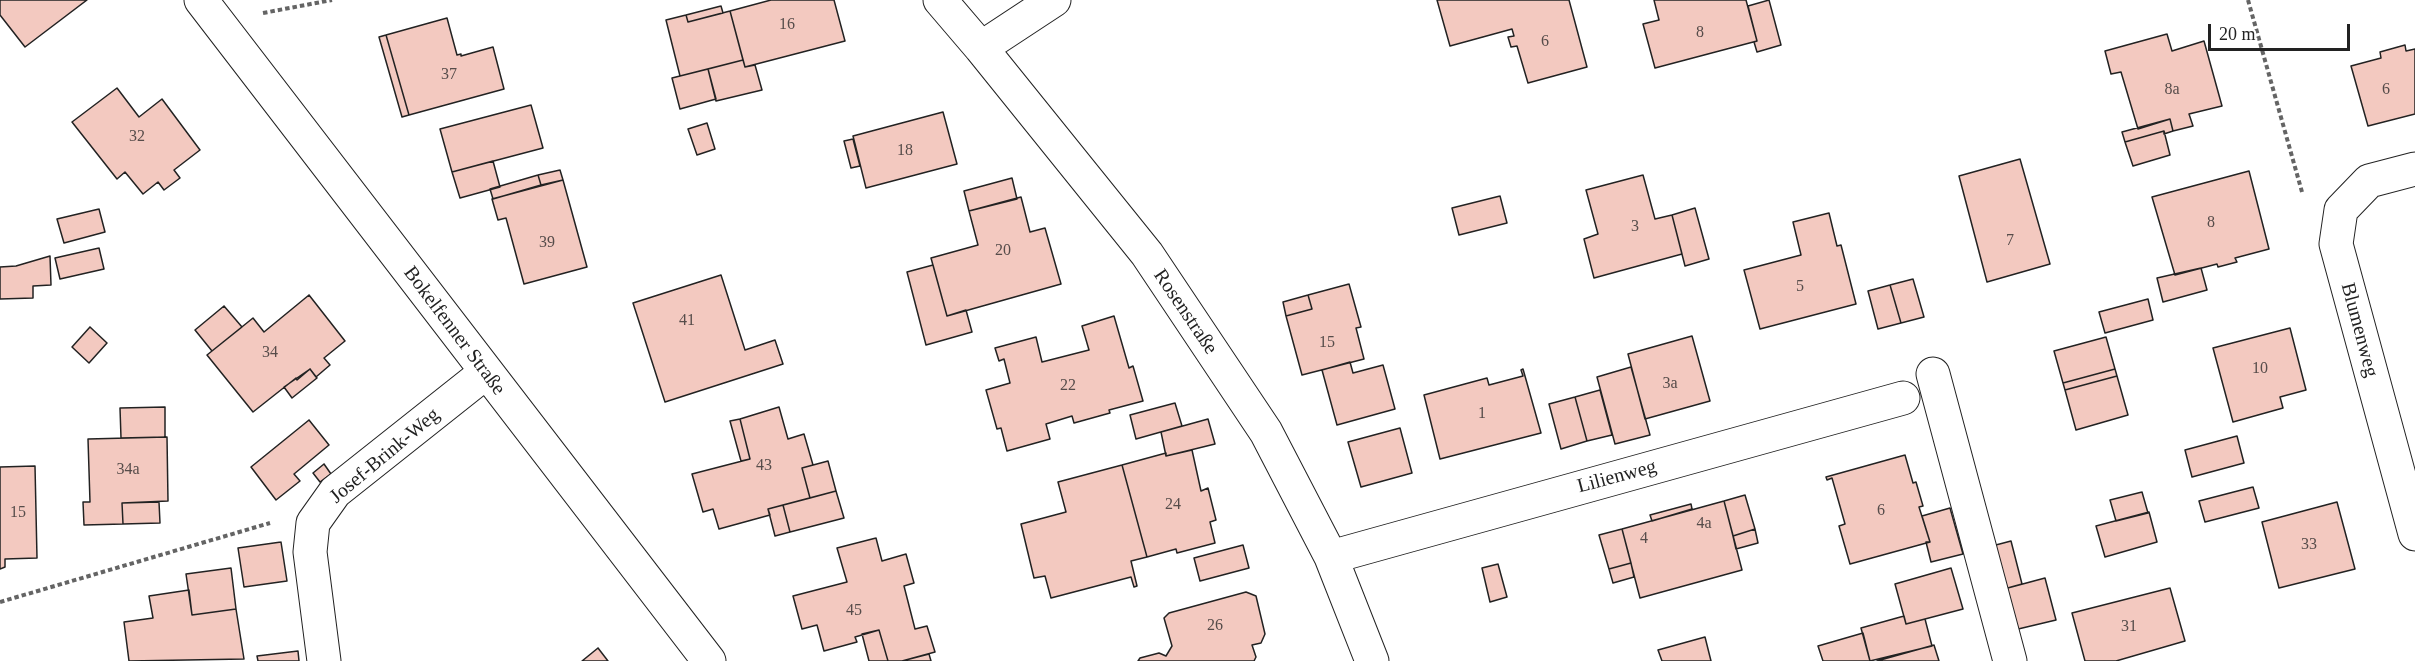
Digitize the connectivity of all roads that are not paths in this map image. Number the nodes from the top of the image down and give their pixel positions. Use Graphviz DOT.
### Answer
graph roads {
  1 [pos="940,0"];
  2 [pos="1054,0"];
  3 [pos="210,11"];
  4 [pos="981,48"];
  5 [pos="2415,169"];
  6 [pos="485,373"];
  7 [pos="1933,374"];
  8 [pos="1903,398"];
  9 [pos="2415,534"];
  10 [pos="1331,556"];
  11 [pos="324,661"];
  12 [pos="709,661"];
  13 [pos="1372,661"];
  14 [pos="2010,661"];
  1 -- 4 [label="street, Rosenstraße"];
  2 -- 4 [label="street"];
  3 -- 6 [label="street, Bokelfenner Straße"];
  4 -- 10 [label="street, Rosenstraße"];
  5 -- 9 [label="street, Blumenweg"];
  6 -- 11 [label="street, Josef-Brink-Weg"];
  6 -- 12 [label="street, Bokelfenner Straße"];
  7 -- 14 [label="street"];
  8 -- 10 [label="street, Lilienweg"];
  10 -- 13 [label="street, Rosenstraße"];
}
